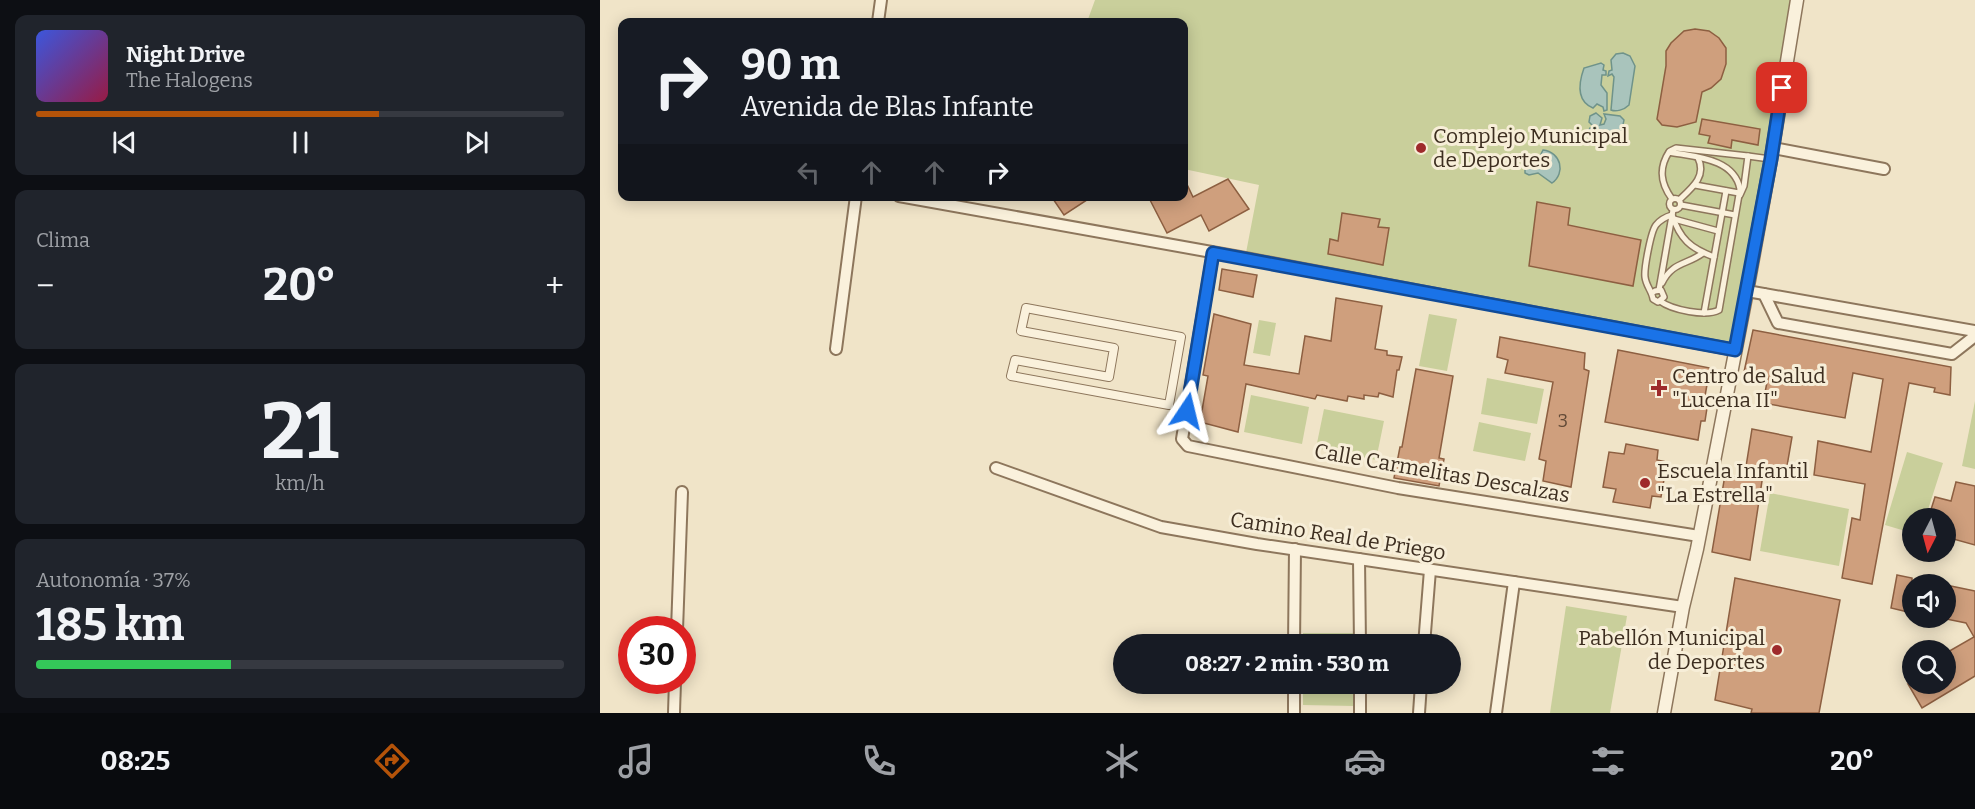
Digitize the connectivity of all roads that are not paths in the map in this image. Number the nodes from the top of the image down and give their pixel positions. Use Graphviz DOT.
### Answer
graph roads {
  1 [pos="881,0"];
  2 [pos="1797,0"];
  3 [pos="879,18"];
  4 [pos="1669,152"];
  5 [pos="1772,153"];
  6 [pos="1748,156"];
  7 [pos="1698,158"];
  8 [pos="1884,169"];
  9 [pos="1695,185"];
  10 [pos="1726,190"];
  11 [pos="1738,196"];
  12 [pos="1672,199"];
  13 [pos="854,201"];
  14 [pos="927,201"];
  15 [pos="1680,203"];
  16 [pos="1722,212"];
  17 [pos="1735,214"];
  18 [pos="1673,215"];
  19 [pos="1718,231"];
  20 [pos="1213,253"];
  21 [pos="1703,253"];
  22 [pos="1714,257"];
  23 [pos="1659,290"];
  24 [pos="1747,291"];
  25 [pos="1652,293"];
  26 [pos="1764,294"];
  27 [pos="1660,301"];
  28 [pos="1704,313"];
  29 [pos="1975,331"];
  30 [pos="1975,336"];
  31 [pos="836,349"];
  32 [pos="1735,350"];
  33 [pos="1169,405"];
  34 [pos="996,468"];
  35 [pos="682,492"];
  36 [pos="1699,537"];
  37 [pos="1295,549"];
  38 [pos="1359,559"];
  39 [pos="1430,570"];
  40 [pos="1514,582"];
  41 [pos="1683,607"];
  42 [pos="678,616"];
  43 [pos="1294,634"];
  44 [pos="1360,634"];
  45 [pos="1425,634"];
  46 [pos="675,694"];
  47 [pos="1294,694"];
  48 [pos="1360,694"];
  49 [pos="1420,694"];
  50 [pos="674,713"];
  51 [pos="1294,713"];
  52 [pos="1360,713"];
  53 [pos="1419,713"];
  54 [pos="1496,713"];
  55 [pos="1664,713"];
  1 -- 3 [label="street"];
  2 -- 5 [label="street"];
  4 -- 6 [label="lane"];
  4 -- 7 [label="lane"];
  4 -- 12 [label="lane"];
  5 -- 6 [label="lane"];
  5 -- 8 [label="street"];
  5 -- 24 [label="street"];
  6 -- 11 [label="lane"];
  7 -- 9 [label="lane"];
  7 -- 11 [label="lane"];
  9 -- 10 [label="lane"];
  9 -- 15 [label="lane"];
  10 -- 11 [label="lane"];
  10 -- 16 [label="lane"];
  11 -- 17 [label="lane"];
  12 -- 15 [label="lane"];
  12 -- 18 [label="lane"];
  13 -- 31 [label="street"];
  14 -- 20 [label="street"];
  15 -- 16 [label="lane"];
  15 -- 18 [label="lane"];
  16 -- 17 [label="lane"];
  16 -- 19 [label="lane"];
  17 -- 28 [label="lane"];
  18 -- 19 [label="lane"];
  18 -- 21 [label="lane"];
  18 -- 23 [label="lane"];
  18 -- 25 [label="lane"];
  19 -- 22 [label="lane"];
  20 -- 32 [label="street"];
  20 -- 36 [label="street, Calle Carmelitas Descalzas"];
  21 -- 22 [label="lane"];
  21 -- 23 [label="lane"];
  22 -- 28 [label="lane"];
  23 -- 25 [label="lane"];
  23 -- 27 [label="lane"];
  24 -- 26 [label="street"];
  24 -- 32 [label="street"];
  25 -- 27 [label="lane"];
  26 -- 29 [label="street"];
  26 -- 30 [label="street"];
  27 -- 28 [label="lane"];
  32 -- 36 [label="street"];
  33 -- 33 [label="street"];
  34 -- 37 [label="street, Camino Real de Priego"];
  35 -- 42 [label="street"];
  36 -- 41 [label="street"];
  37 -- 38 [label="street, Camino Real de Priego"];
  37 -- 43 [label="street"];
  38 -- 39 [label="street, Camino Real de Priego"];
  38 -- 44 [label="street"];
  39 -- 40 [label="street, Camino Real de Priego"];
  39 -- 45 [label="street"];
  40 -- 41 [label="street, Camino Real de Priego"];
  40 -- 54 [label="street"];
  41 -- 55 [label="street"];
  46 -- 50 [label="street"];
  47 -- 51 [label="street"];
  48 -- 52 [label="street"];
  49 -- 53 [label="street"];
}
